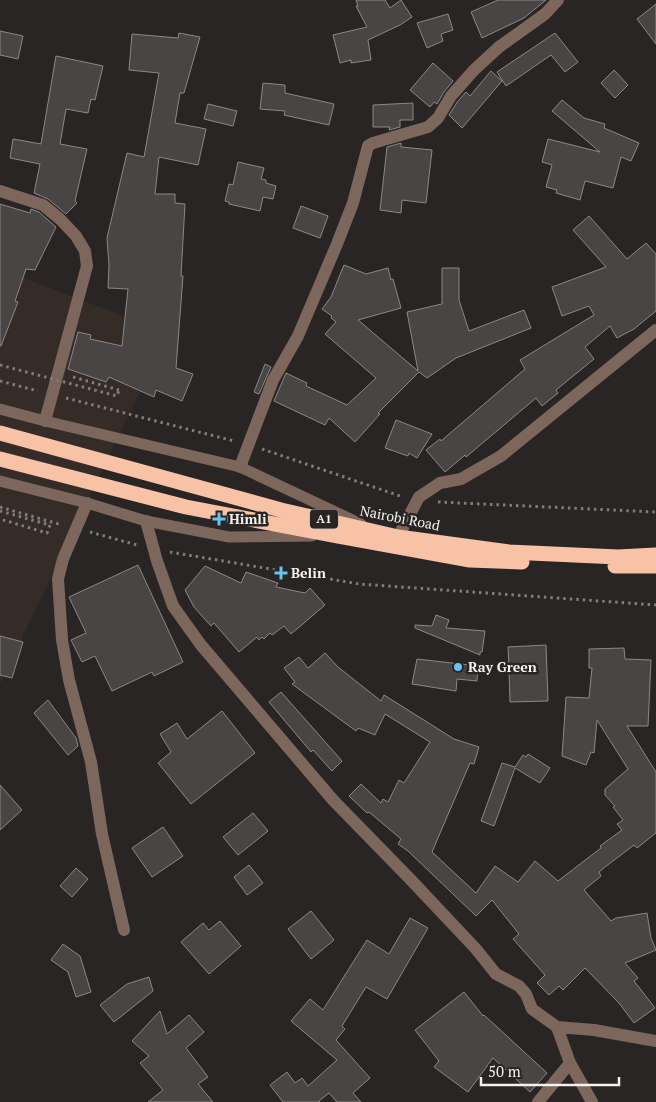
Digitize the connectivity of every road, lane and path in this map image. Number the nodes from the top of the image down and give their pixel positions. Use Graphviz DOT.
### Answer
graph roads {
  1 [pos="558,0"];
  2 [pos="0,191"];
  3 [pos="656,330"];
  4 [pos="0,365"];
  5 [pos="58,373"];
  6 [pos="0,381"];
  7 [pos="52,394"];
  8 [pos="0,409"];
  9 [pos="45,421"];
  10 [pos="0,433"];
  11 [pos="250,445"];
  12 [pos="0,459"];
  13 [pos="240,467"];
  14 [pos="0,481"];
  15 [pos="415,501"];
  16 [pos="87,503"];
  17 [pos="0,509"];
  18 [pos="656,512"];
  19 [pos="0,519"];
  20 [pos="146,521"];
  21 [pos="75,528"];
  22 [pos="377,532"];
  23 [pos="337,536"];
  24 [pos="398,537"];
  25 [pos="154,549"];
  26 [pos="656,555"];
  27 [pos="656,566"];
  28 [pos="656,605"];
  29 [pos="124,930"];
  30 [pos="557,1027"];
  31 [pos="656,1041"];
  32 [pos="570,1063"];
  33 [pos="538,1102"];
  34 [pos="592,1102"];
  1 -- 11 [label="street"];
  2 -- 5 [label="street"];
  3 -- 15 [label="street"];
  4 -- 5 [label="path, bridge"];
  5 -- 7 [label="street"];
  6 -- 7 [label="path"];
  7 -- 9 [label="street"];
  7 -- 11 [label="path"];
  8 -- 9 [label="lane"];
  9 -- 13 [label="lane"];
  10 -- 22 [label="highway, Nairobi Road / A1"];
  11 -- 13 [label="street"];
  11 -- 15 [label="path"];
  12 -- 23 [label="highway, Nairobi Road / A1"];
  13 -- 22 [label="lane"];
  14 -- 16 [label="lane"];
  15 -- 18 [label="path"];
  15 -- 24 [label="street"];
  16 -- 20 [label="lane"];
  16 -- 21 [label="street"];
  17 -- 19 [label="path"];
  17 -- 21 [label="path"];
  20 -- 23 [label="lane"];
  20 -- 25 [label="street"];
  21 -- 25 [label="path"];
  21 -- 29 [label="street"];
  22 -- 24 [label="highway, Nairobi Road / A1"];
  23 -- 27 [label="highway, Nairobi Road / A1"];
  24 -- 26 [label="highway, Nairobi Road / A1"];
  25 -- 28 [label="path"];
  25 -- 30 [label="street"];
  30 -- 31 [label="street"];
  30 -- 32 [label="street"];
  32 -- 33 [label="street"];
  32 -- 34 [label="street"];
}
